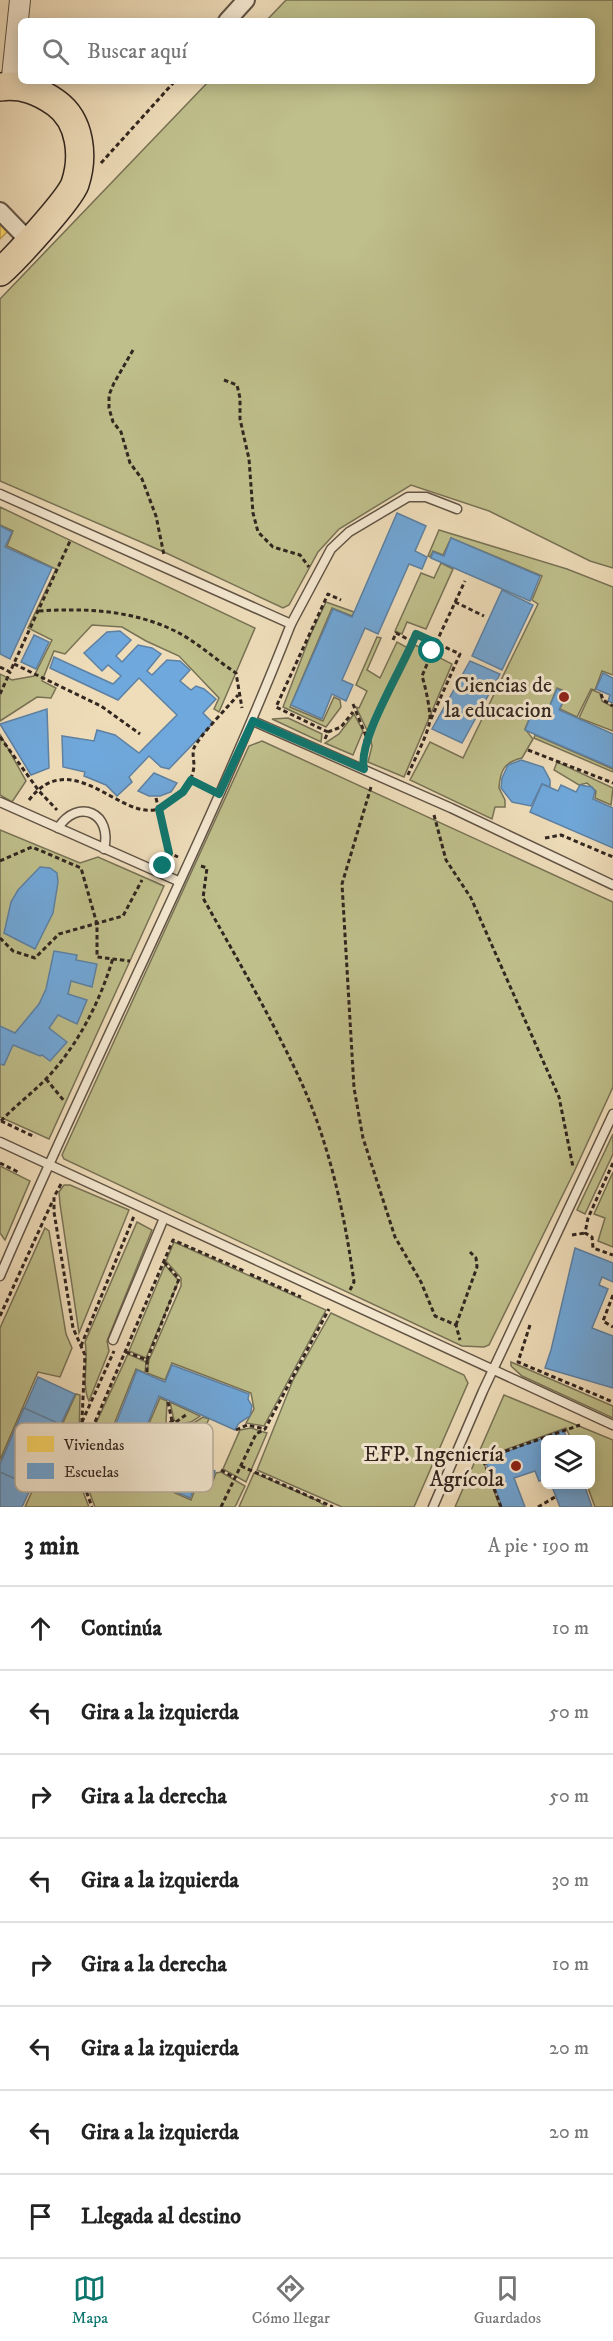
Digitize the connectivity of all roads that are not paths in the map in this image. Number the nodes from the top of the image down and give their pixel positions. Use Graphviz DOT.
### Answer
graph roads {
  1 [pos="20,0"];
  2 [pos="246,0"];
  3 [pos="230,18"];
  4 [pos="6,86"];
  5 [pos="0,211"];
  6 [pos="29,241"];
  7 [pos="0,272"];
  8 [pos="0,494"];
  9 [pos="457,509"];
  10 [pos="291,624"];
  11 [pos="253,721"];
  12 [pos="0,802"];
  13 [pos="58,828"];
  14 [pos="104,849"];
  15 [pos="178,881"];
  16 [pos="613,885"];
  17 [pos="613,1113"];
  18 [pos="0,1142"];
  19 [pos="47,1164"];
  20 [pos="164,1218"];
  21 [pos="0,1276"];
  22 [pos="114,1345"];
  23 [pos="493,1369"];
  24 [pos="613,1425"];
  25 [pos="433,1507"];
  1 -- 4 [label="street"];
  2 -- 3 [label="street"];
  4 -- 6 [label="highway"];
  5 -- 6 [label="street"];
  6 -- 7 [label="highway"];
  8 -- 10 [label="lane"];
  9 -- 10 [label="lane"];
  10 -- 11 [label="lane"];
  11 -- 15 [label="lane"];
  11 -- 16 [label="lane"];
  12 -- 13 [label="lane"];
  13 -- 14 [label="lane"];
  13 -- 14 [label="lane"];
  14 -- 15 [label="lane"];
  15 -- 19 [label="lane"];
  17 -- 23 [label="lane"];
  18 -- 19 [label="lane"];
  19 -- 20 [label="lane"];
  19 -- 21 [label="lane"];
  20 -- 22 [label="lane"];
  20 -- 23 [label="lane"];
  23 -- 24 [label="lane"];
  23 -- 25 [label="lane"];
}
